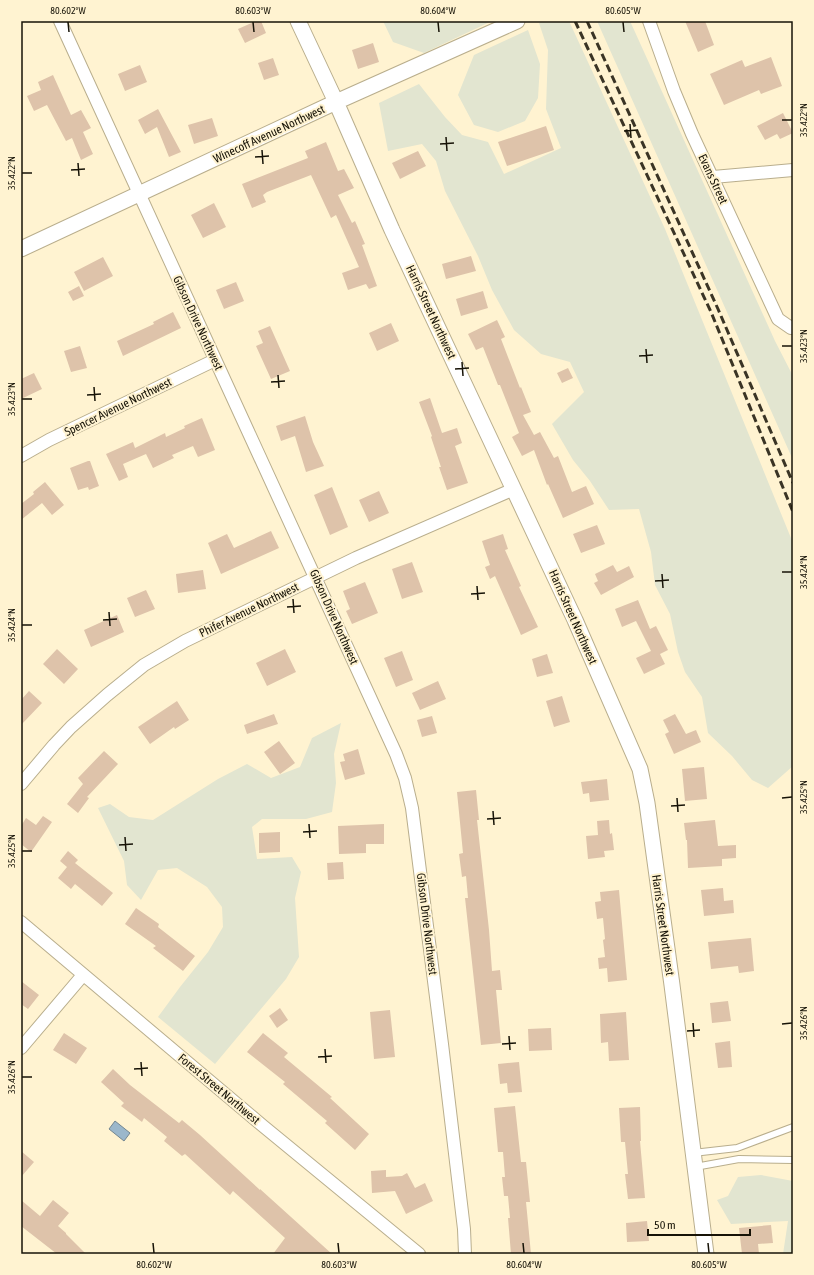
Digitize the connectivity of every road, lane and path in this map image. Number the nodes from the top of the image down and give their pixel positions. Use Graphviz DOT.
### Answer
graph roads {
  1 [pos="60,21"];
  2 [pos="298,21"];
  3 [pos="517,21"];
  4 [pos="649,21"];
  5 [pos="336,102"];
  6 [pos="793,170"];
  7 [pos="713,177"];
  8 [pos="138,194"];
  9 [pos="21,249"];
  10 [pos="792,328"];
  11 [pos="215,360"];
  12 [pos="21,456"];
  13 [pos="514,489"];
  14 [pos="316,577"];
  15 [pos="21,784"];
  16 [pos="21,922"];
  17 [pos="83,974"];
  18 [pos="21,1048"];
  19 [pos="793,1127"];
  20 [pos="737,1148"];
  21 [pos="739,1159"];
  22 [pos="694,1160"];
  23 [pos="793,1160"];
  24 [pos="420,1254"];
  25 [pos="465,1254"];
  26 [pos="706,1254"];
  1 -- 8 [label="street, Gibson Drive Northwest"];
  2 -- 5 [label="street, Harris Street Northwest"];
  3 -- 5 [label="street, Winecoff Avenue Northwest"];
  4 -- 7 [label="street, Evans Street"];
  5 -- 8 [label="street, Winecoff Avenue Northwest"];
  5 -- 13 [label="street, Harris Street Northwest"];
  6 -- 7 [label="street"];
  7 -- 10 [label="street, Evans Street"];
  8 -- 9 [label="street, Winecoff Avenue Northwest"];
  8 -- 11 [label="street, Gibson Drive Northwest"];
  11 -- 12 [label="street, Spencer Avenue Northwest"];
  11 -- 14 [label="street, Gibson Drive Northwest"];
  13 -- 14 [label="street, Phifer Avenue Northwest"];
  13 -- 22 [label="street, Harris Street Northwest"];
  14 -- 15 [label="street, Phifer Avenue Northwest"];
  14 -- 25 [label="street, Gibson Drive Northwest"];
  16 -- 17 [label="street, Forest Street Northwest"];
  17 -- 18 [label="street"];
  17 -- 24 [label="street, Forest Street Northwest"];
  19 -- 20 [label="lane"];
  20 -- 21 [label="lane"];
  20 -- 22 [label="lane"];
  21 -- 22 [label="lane"];
  21 -- 23 [label="lane"];
  22 -- 26 [label="street, Harris Street Northwest"];
}
